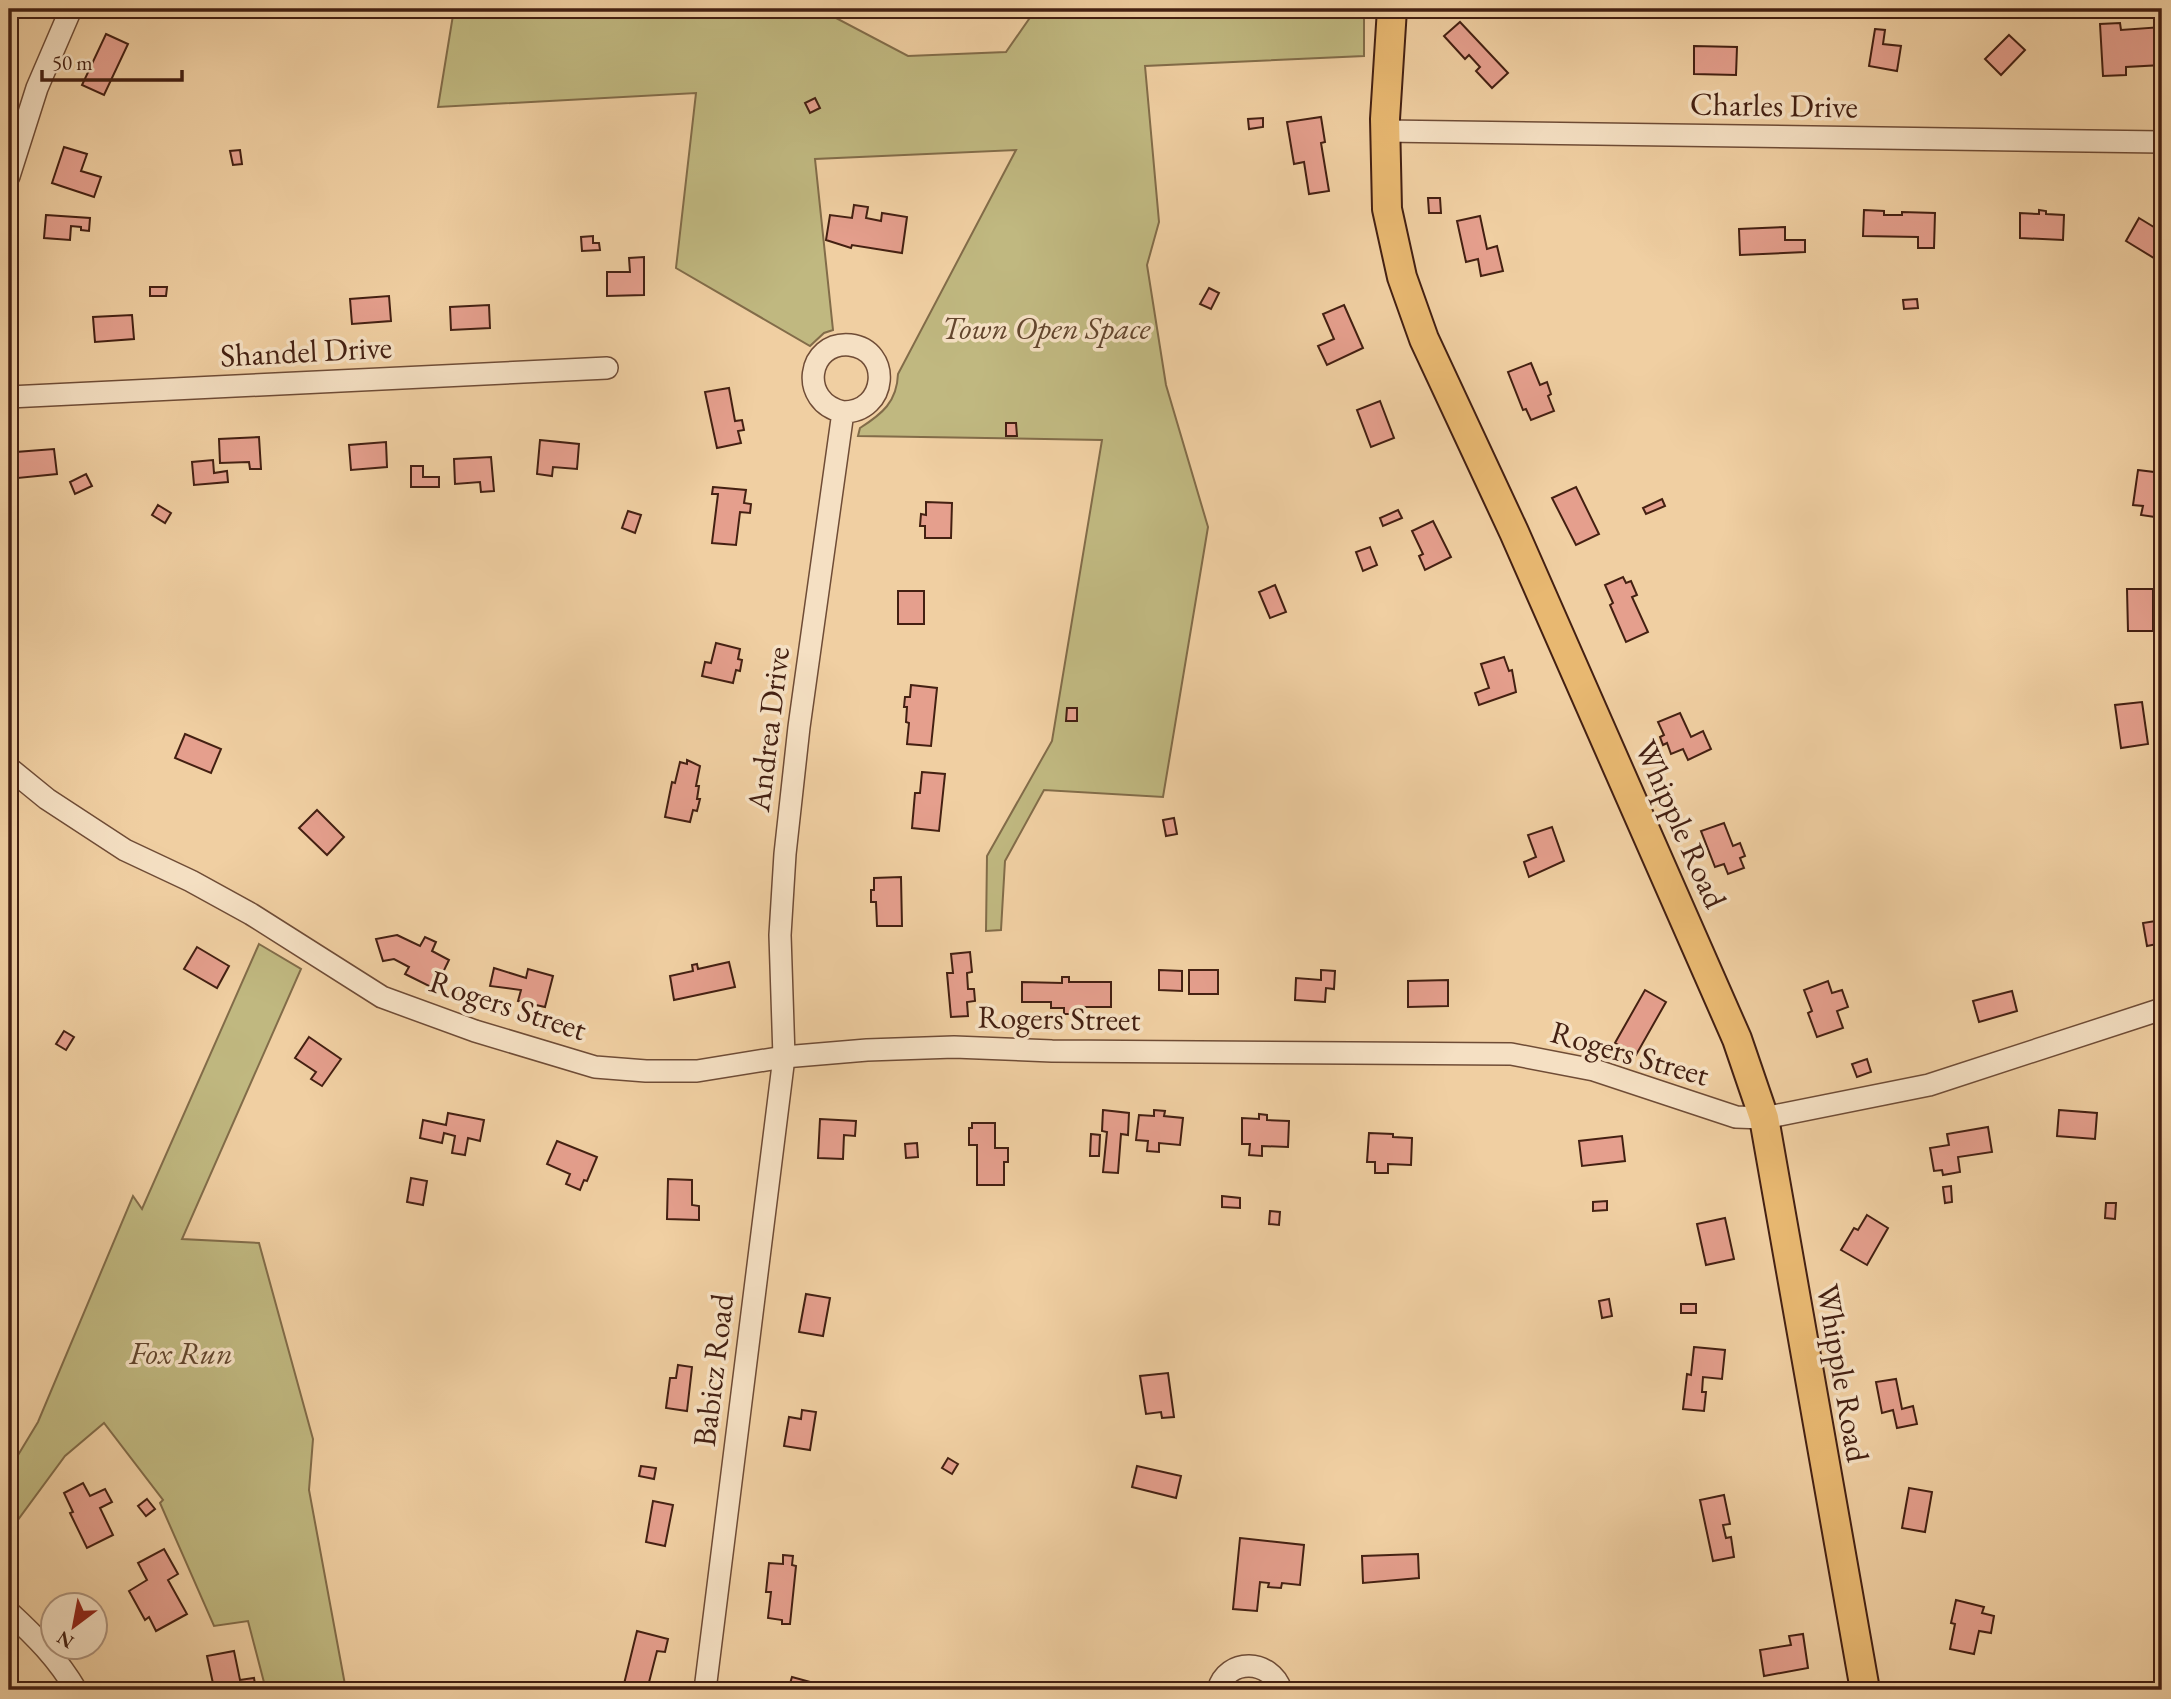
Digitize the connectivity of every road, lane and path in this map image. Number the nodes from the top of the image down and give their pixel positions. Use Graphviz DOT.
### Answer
graph roads {
  1 [pos="71,9"];
  2 [pos="1392,9"];
  3 [pos="1385,131"];
  4 [pos="2162,142"];
  5 [pos="9,176"];
  6 [pos="607,368"];
  7 [pos="9,397"];
  8 [pos="843,412"];
  9 [pos="9,768"];
  10 [pos="2162,1009"];
  11 [pos="784,1056"];
  12 [pos="1764,1118"];
  13 [pos="9,1612"];
  14 [pos="76,1690"];
  15 [pos="705,1690"];
  16 [pos="1218,1690"];
  17 [pos="1281,1690"];
  18 [pos="1865,1690"];
  1 -- 5 [label="street"];
  2 -- 3 [label="main road, Whipple Road"];
  3 -- 4 [label="street, Charles Drive"];
  3 -- 12 [label="main road, Whipple Road"];
  6 -- 7 [label="street, Shandel Drive"];
  8 -- 11 [label="street, Andrea Drive"];
  9 -- 11 [label="street, Rogers Street"];
  10 -- 12 [label="street, Rogers Street"];
  11 -- 12 [label="street, Rogers Street"];
  11 -- 15 [label="street, Babicz Road"];
  12 -- 18 [label="main road, Whipple Road"];
  13 -- 14 [label="street"];
  16 -- 17 [label="street"];
}
